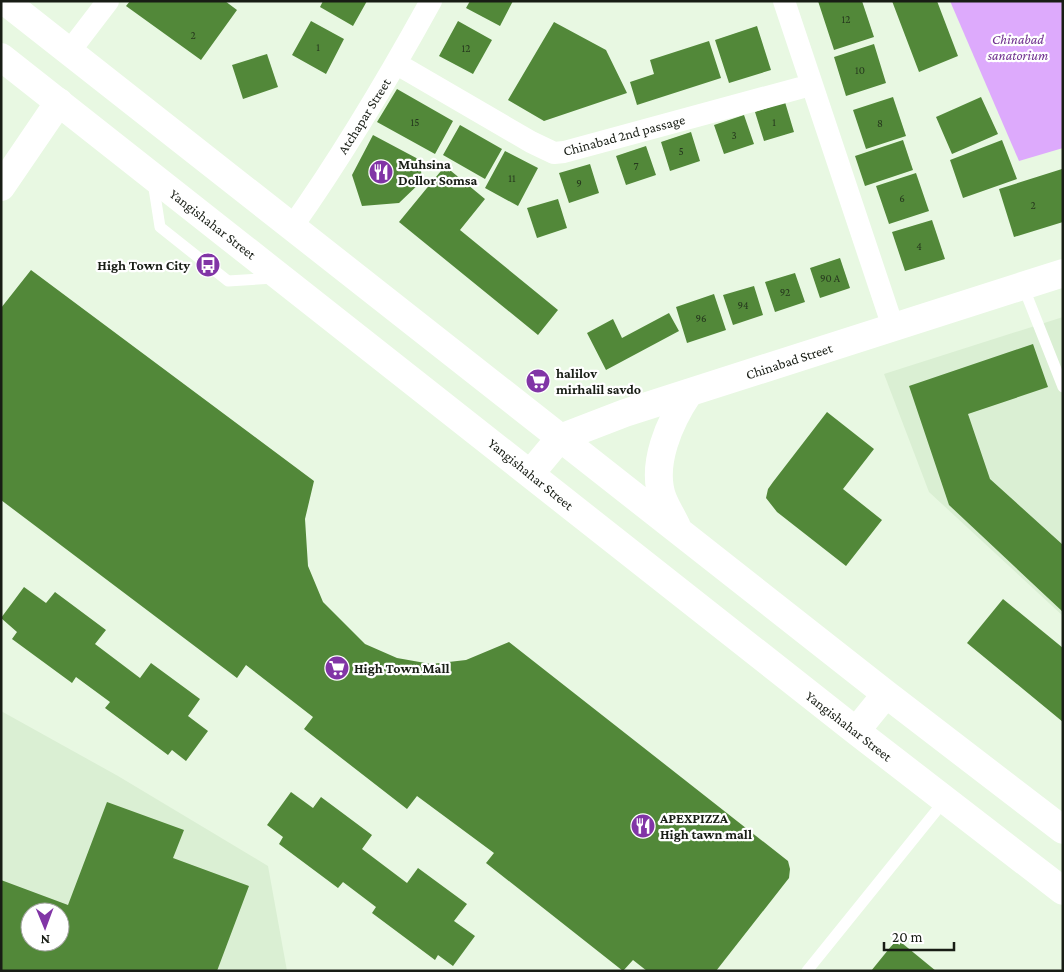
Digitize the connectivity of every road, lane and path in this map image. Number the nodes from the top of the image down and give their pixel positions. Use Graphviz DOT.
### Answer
graph roads {
  1 [pos="5,1"];
  2 [pos="108,1"];
  3 [pos="431,1"];
  4 [pos="784,1"];
  5 [pos="69,52"];
  6 [pos="1,56"];
  7 [pos="397,64"];
  8 [pos="811,85"];
  9 [pos="59,102"];
  10 [pos="152,175"];
  11 [pos="1,187"];
  12 [pos="292,227"];
  13 [pos="1063,273"];
  14 [pos="281,278"];
  15 [pos="1023,286"];
  16 [pos="893,327"];
  17 [pos="1063,387"];
  18 [pos="689,393"];
  19 [pos="560,438"];
  20 [pos="530,474"];
  21 [pos="679,531"];
  22 [pos="886,694"];
  23 [pos="856,731"];
  24 [pos="946,800"];
  25 [pos="1063,830"];
  26 [pos="1063,890"];
  27 [pos="807,971"];
  1 -- 5 [label="main road"];
  2 -- 5 [label="street"];
  3 -- 7 [label="street, Atchapar Street"];
  4 -- 8 [label="street"];
  5 -- 12 [label="main road"];
  6 -- 9 [label="main road, Yangishahar Street"];
  7 -- 8 [label="street, Chinabad 2nd passage"];
  7 -- 12 [label="street, Atchapar Street"];
  8 -- 16 [label="street"];
  9 -- 10 [label="main road, Yangishahar Street"];
  9 -- 11 [label="main road"];
  10 -- 14 [label="main road, Yangishahar Street"];
  10 -- 14 [label="lane"];
  12 -- 19 [label="main road"];
  13 -- 15 [label="main road, Chinabad Street"];
  14 -- 20 [label="main road, Yangishahar Street"];
  15 -- 16 [label="main road, Chinabad Street"];
  15 -- 17 [label="lane"];
  16 -- 18 [label="main road, Chinabad Street"];
  18 -- 19 [label="main road, Chinabad Street"];
  18 -- 21 [label="main road"];
  19 -- 20 [label="main road, Chinabad Street"];
  19 -- 21 [label="main road"];
  20 -- 23 [label="main road, Yangishahar Street"];
  21 -- 22 [label="main road"];
  22 -- 23 [label="main road"];
  22 -- 25 [label="main road"];
  23 -- 24 [label="main road, Yangishahar Street"];
  24 -- 26 [label="main road, Yangishahar Street"];
  24 -- 27 [label="lane"];
}
